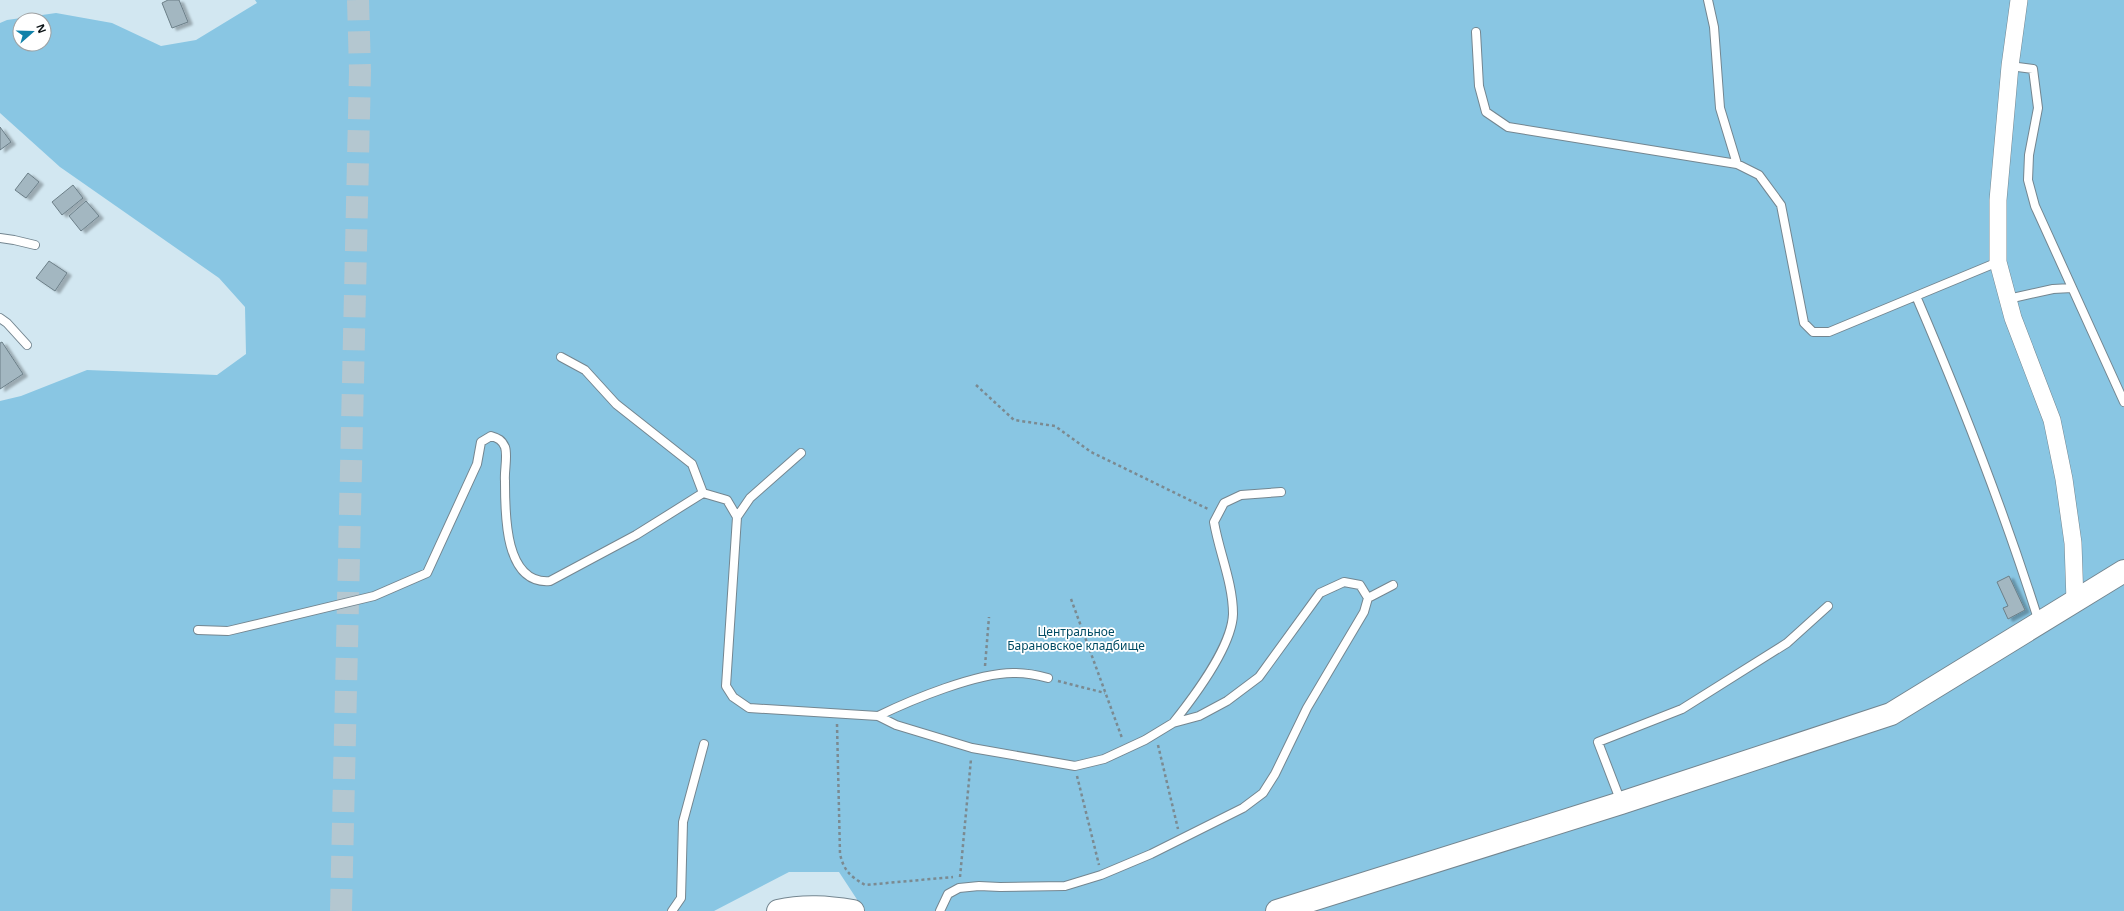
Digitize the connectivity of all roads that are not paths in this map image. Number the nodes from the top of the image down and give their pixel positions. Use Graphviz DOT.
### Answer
graph roads {
  1 [pos="1708,0"];
  2 [pos="2018,0"];
  3 [pos="1476,32"];
  4 [pos="2010,66"];
  5 [pos="1737,164"];
  6 [pos="0,238"];
  7 [pos="36,246"];
  8 [pos="1998,262"];
  9 [pos="2072,288"];
  10 [pos="1916,296"];
  11 [pos="2008,299"];
  12 [pos="0,318"];
  13 [pos="27,345"];
  14 [pos="561,357"];
  15 [pos="2124,402"];
  16 [pos="801,453"];
  17 [pos="703,492"];
  18 [pos="1281,492"];
  19 [pos="737,517"];
  20 [pos="2124,571"];
  21 [pos="1393,585"];
  22 [pos="1368,598"];
  23 [pos="2074,601"];
  24 [pos="1828,606"];
  25 [pos="2039,622"];
  26 [pos="198,630"];
  27 [pos="1048,678"];
  28 [pos="878,716"];
  29 [pos="1173,723"];
  30 [pos="704,744"];
  31 [pos="1621,803"];
  32 [pos="672,911"];
  33 [pos="778,911"];
  34 [pos="853,911"];
  35 [pos="940,911"];
  36 [pos="1277,911"];
  1 -- 5 [label="lane"];
  2 -- 4 [label="street"];
  3 -- 5 [label="lane"];
  4 -- 8 [label="street"];
  4 -- 9 [label="lane"];
  5 -- 10 [label="lane"];
  6 -- 7 [label="lane"];
  8 -- 10 [label="lane"];
  8 -- 11 [label="street"];
  9 -- 11 [label="lane"];
  9 -- 15 [label="lane"];
  10 -- 25 [label="lane"];
  11 -- 23 [label="street"];
  12 -- 13 [label="lane"];
  14 -- 17 [label="lane"];
  16 -- 19 [label="lane"];
  17 -- 19 [label="lane"];
  17 -- 26 [label="lane"];
  18 -- 29 [label="lane"];
  19 -- 28 [label="lane"];
  20 -- 23 [label="street"];
  21 -- 22 [label="lane"];
  22 -- 29 [label="lane"];
  22 -- 35 [label="lane"];
  23 -- 25 [label="street"];
  24 -- 31 [label="lane"];
  25 -- 31 [label="street"];
  27 -- 28 [label="lane"];
  28 -- 29 [label="lane"];
  30 -- 32 [label="lane"];
  31 -- 36 [label="street"];
  33 -- 34 [label="street"];
}
